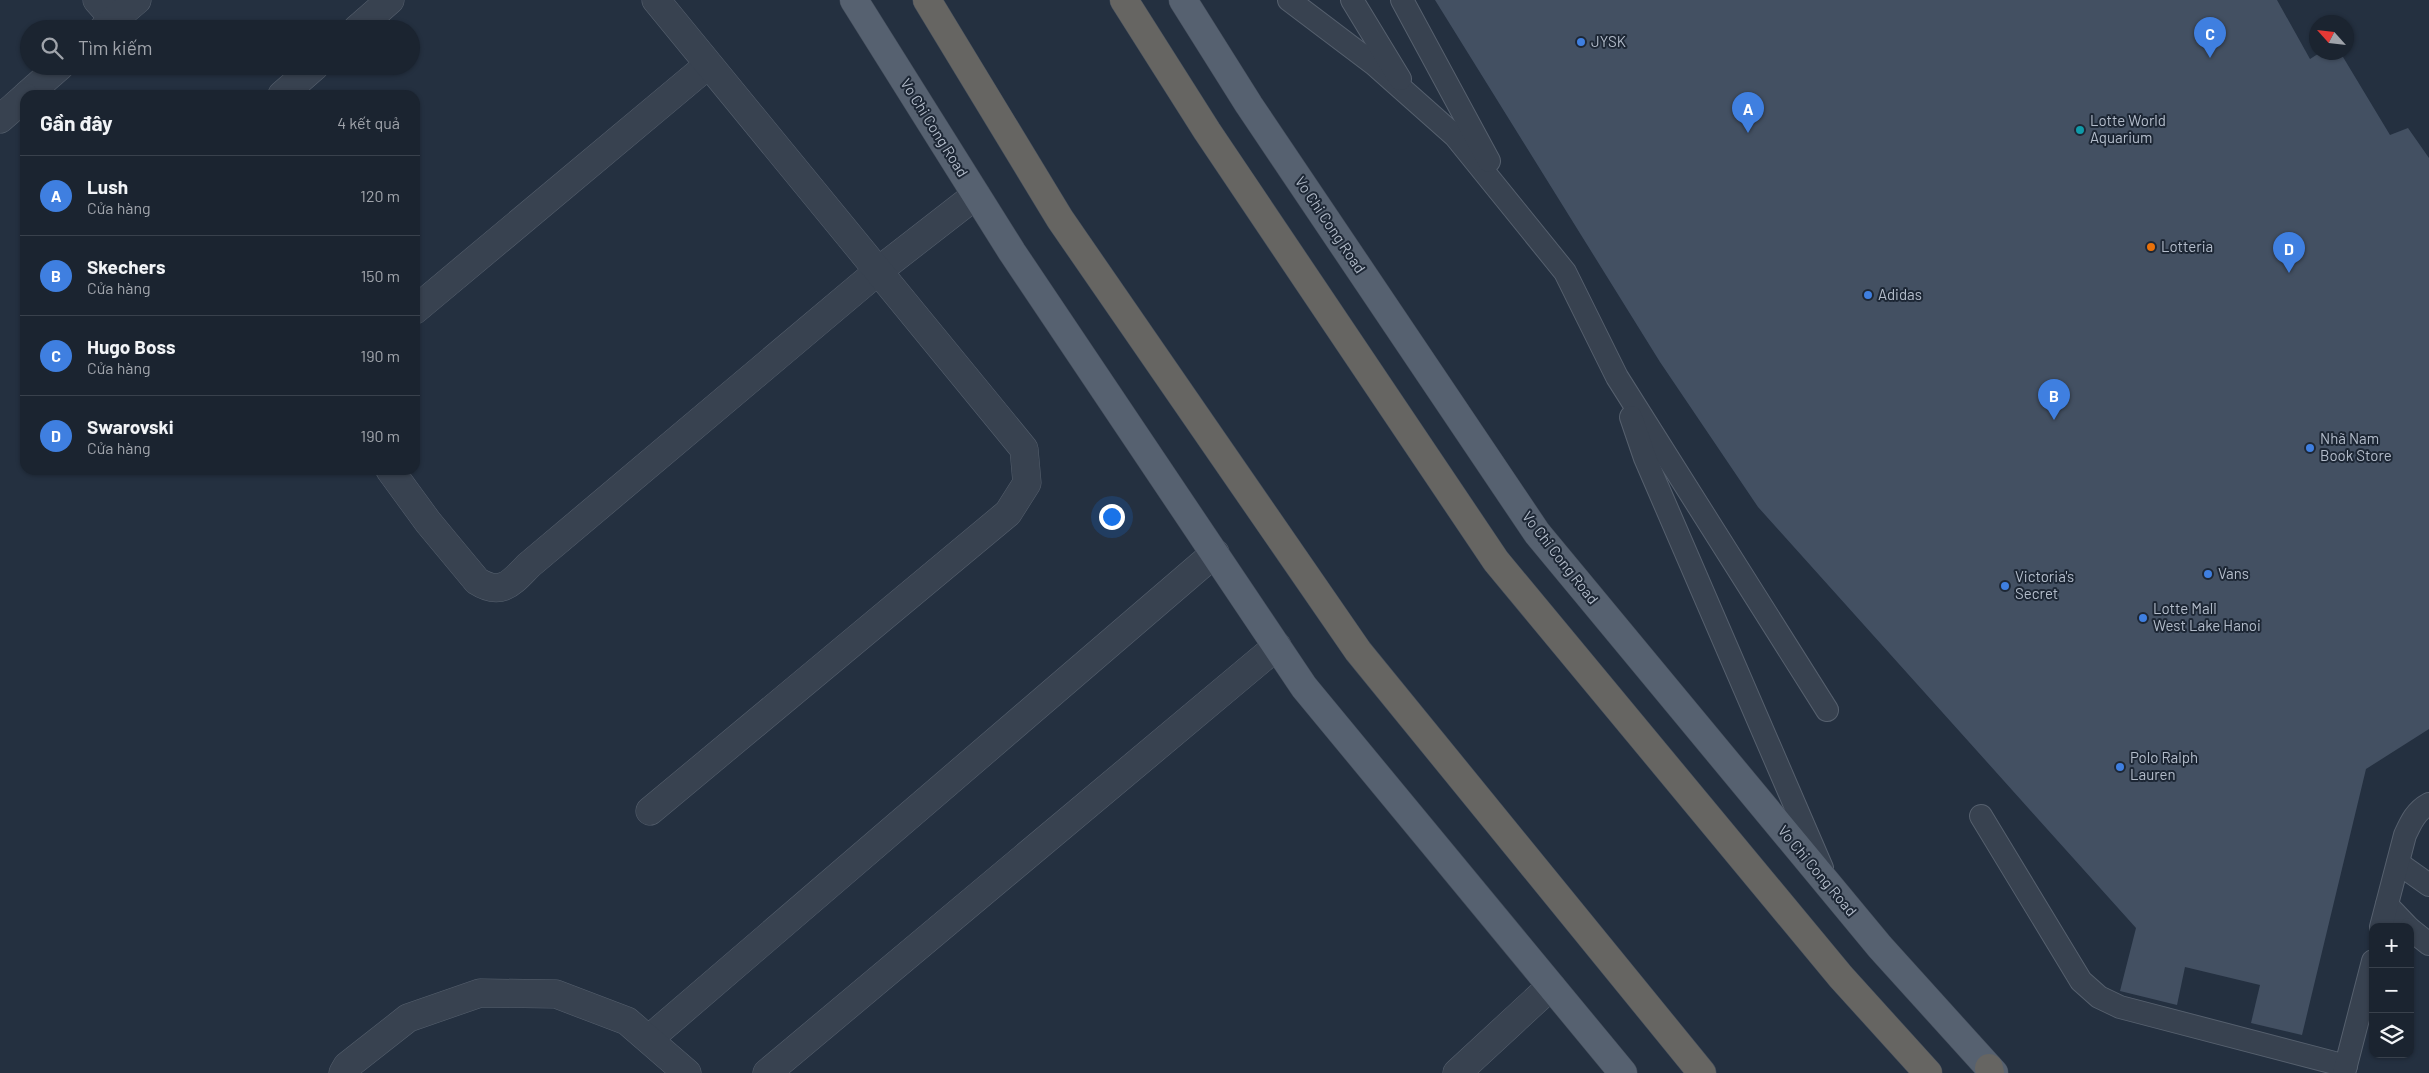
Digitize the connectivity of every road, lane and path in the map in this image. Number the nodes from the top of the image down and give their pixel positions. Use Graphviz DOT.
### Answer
graph roads {
  1 [pos="137,0"];
  2 [pos="390,0"];
  3 [pos="656,0"];
  4 [pos="854,0"];
  5 [pos="927,0"];
  6 [pos="1124,0"];
  7 [pos="1183,0"];
  8 [pos="1289,0"];
  9 [pos="1352,0"];
  10 [pos="1402,0"];
  11 [pos="105,16"];
  12 [pos="367,20"];
  13 [pos="708,65"];
  14 [pos="50,75"];
  15 [pos="305,75"];
  16 [pos="33,90"];
  17 [pos="288,90"];
  18 [pos="1410,97"];
  19 [pos="20,101"];
  20 [pos="0,119"];
  21 [pos="976,195"];
  22 [pos="1510,202"];
  23 [pos="877,272"];
  24 [pos="420,306"];
  25 [pos="1617,377"];
  26 [pos="394,475"];
  27 [pos="1215,553"];
  28 [pos="1277,646"];
  29 [pos="1827,710"];
  30 [pos="2429,804"];
  31 [pos="650,811"];
  32 [pos="1981,816"];
  33 [pos="2398,863"];
  34 [pos="1829,885"];
  35 [pos="2429,885"];
  36 [pos="2387,905"];
  37 [pos="2383,923"];
  38 [pos="2404,923"];
  39 [pos="2414,932"];
  40 [pos="2429,944"];
  41 [pos="2371,968"];
  42 [pos="1551,986"];
  43 [pos="649,1039"];
  44 [pos="2345,1070"];
  45 [pos="1991,1071"];
  46 [pos="343,1073"];
  47 [pos="687,1073"];
  48 [pos="767,1073"];
  49 [pos="1457,1073"];
  50 [pos="1623,1073"];
  51 [pos="1702,1073"];
  52 [pos="1928,1073"];
  1 -- 11 [label="street"];
  2 -- 12 [label="street"];
  3 -- 13 [label="street"];
  4 -- 21 [label="main road, Vo Chi Cong Road"];
  5 -- 51 [label="highway"];
  6 -- 52 [label="highway"];
  7 -- 34 [label="main road, Vo Chi Cong Road"];
  8 -- 18 [label="lane"];
  9 -- 18 [label="lane"];
  10 -- 22 [label="lane"];
  13 -- 23 [label="street"];
  13 -- 24 [label="street"];
  14 -- 16 [label="street"];
  15 -- 17 [label="street"];
  18 -- 22 [label="lane"];
  19 -- 20 [label="street"];
  21 -- 23 [label="street"];
  21 -- 27 [label="main road, Vo Chi Cong Road"];
  22 -- 25 [label="lane"];
  23 -- 26 [label="street"];
  23 -- 31 [label="street"];
  25 -- 29 [label="lane"];
  25 -- 34 [label="lane"];
  27 -- 28 [label="main road, Vo Chi Cong Road"];
  27 -- 43 [label="street"];
  28 -- 42 [label="main road, Vo Chi Cong Road"];
  28 -- 48 [label="street"];
  30 -- 33 [label="lane"];
  32 -- 44 [label="lane"];
  33 -- 35 [label="lane"];
  33 -- 36 [label="lane"];
  34 -- 45 [label="main road, Vo Chi Cong Road"];
  36 -- 37 [label="lane"];
  36 -- 38 [label="lane"];
  39 -- 40 [label="lane"];
  41 -- 44 [label="lane"];
  42 -- 49 [label="street"];
  42 -- 50 [label="main road, Vo Chi Cong Road"];
  43 -- 46 [label="street"];
  43 -- 47 [label="street"];
}
